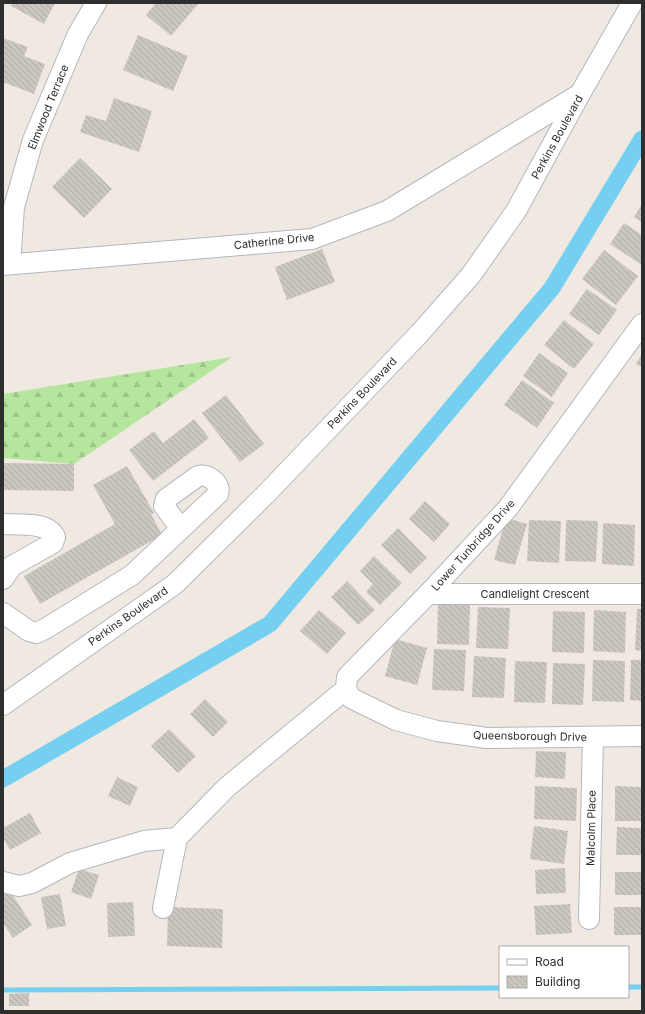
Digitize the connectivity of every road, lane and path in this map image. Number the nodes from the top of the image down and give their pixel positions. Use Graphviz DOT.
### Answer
graph roads {
  1 [pos="96,3"];
  2 [pos="632,3"];
  3 [pos="580,94"];
  4 [pos="7,265"];
  5 [pos="642,324"];
  6 [pos="3,524"];
  7 [pos="181,529"];
  8 [pos="6,568"];
  9 [pos="428,594"];
  10 [pos="642,594"];
  11 [pos="3,612"];
  12 [pos="346,683"];
  13 [pos="3,705"];
  14 [pos="642,736"];
  15 [pos="593,737"];
  16 [pos="177,838"];
  17 [pos="3,882"];
  18 [pos="163,908"];
  19 [pos="589,919"];
  1 -- 4 [label="street, Elmwood Terrace"];
  2 -- 3 [label="street, Perkins Boulevard"];
  3 -- 4 [label="street, Catherine Drive"];
  3 -- 13 [label="street, Perkins Boulevard"];
  5 -- 9 [label="street, Lower Tunbridge Drive"];
  6 -- 8 [label="street"];
  7 -- 11 [label="street"];
  9 -- 10 [label="street, Candlelight Crescent"];
  9 -- 12 [label="street, Lower Tunbridge Drive"];
  12 -- 15 [label="street, Queensborough Drive"];
  12 -- 16 [label="street, Lower Tunbridge Drive"];
  14 -- 15 [label="street, Queensborough Drive"];
  15 -- 19 [label="street, Malcolm Place"];
  16 -- 17 [label="street"];
  16 -- 18 [label="street"];
}
